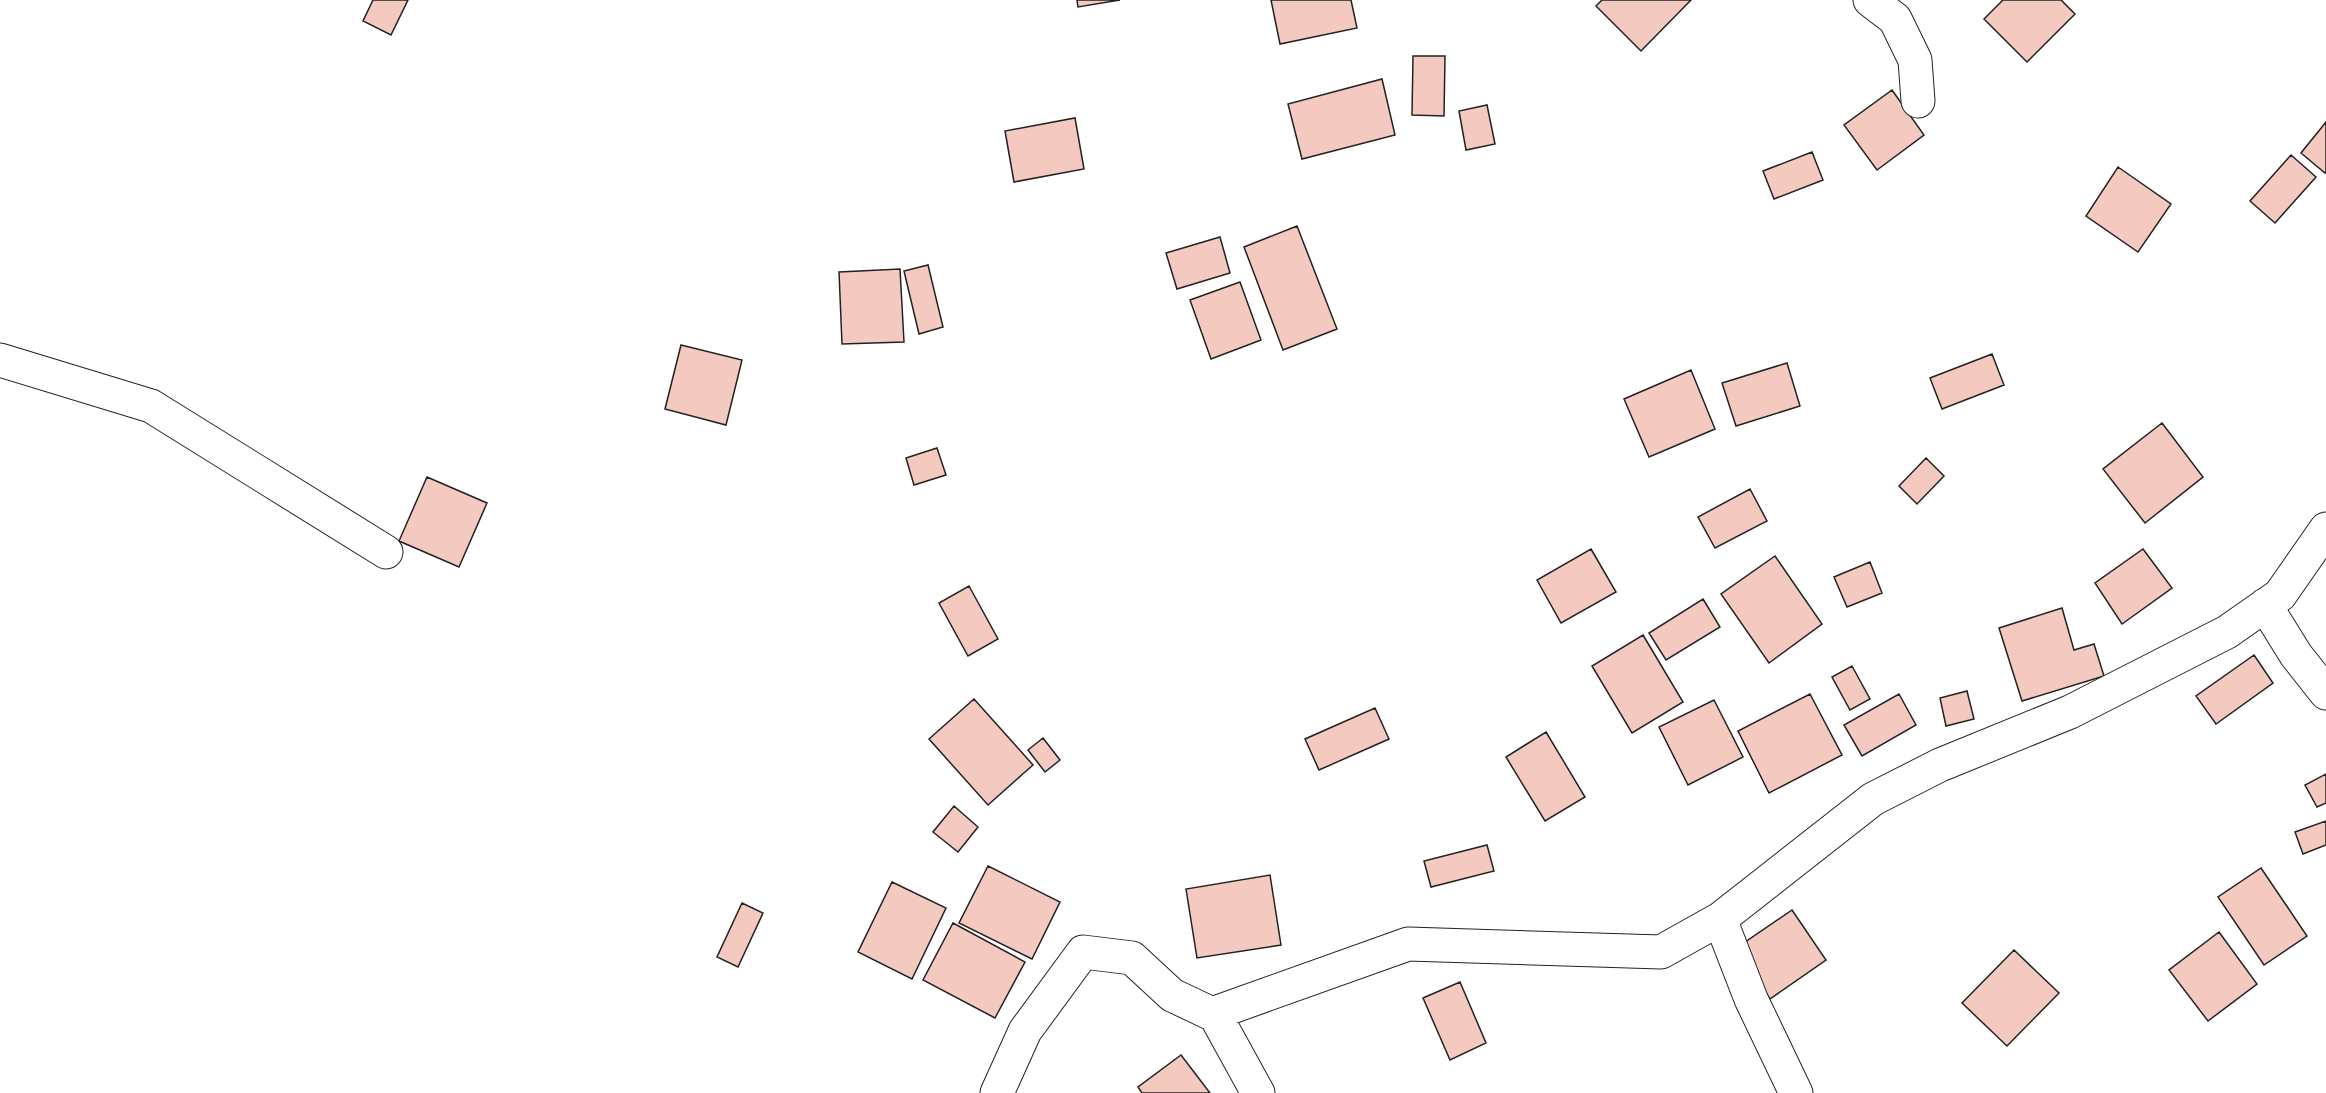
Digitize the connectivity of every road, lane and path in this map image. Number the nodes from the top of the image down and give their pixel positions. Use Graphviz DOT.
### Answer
graph roads {
  1 [pos="1870,0"];
  2 [pos="1918,101"];
  3 [pos="0,360"];
  4 [pos="2326,529"];
  5 [pos="386,552"];
  6 [pos="2265,605"];
  7 [pos="2326,693"];
  8 [pos="1720,919"];
  9 [pos="1214,1013"];
  10 [pos="997,1093"];
  11 [pos="1258,1093"];
  12 [pos="1796,1093"];
  1 -- 2 [label="street"];
  3 -- 5 [label="street"];
  4 -- 6 [label="street"];
  6 -- 7 [label="street"];
  6 -- 8 [label="street"];
  8 -- 9 [label="street"];
  8 -- 12 [label="street"];
  9 -- 10 [label="street"];
  9 -- 11 [label="street"];
}
